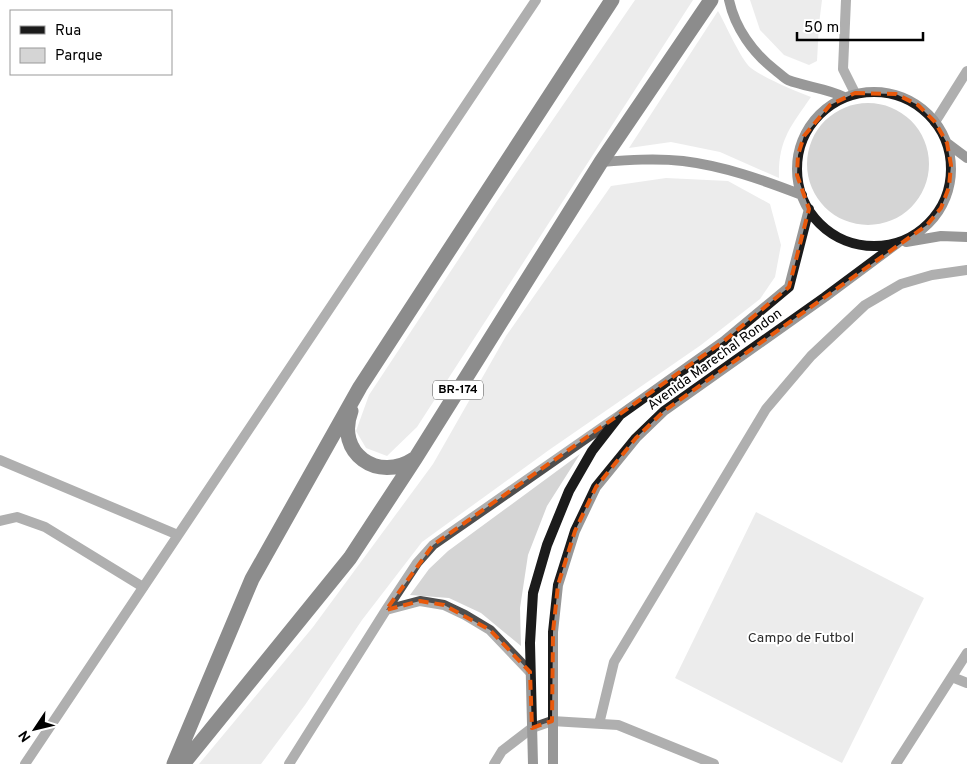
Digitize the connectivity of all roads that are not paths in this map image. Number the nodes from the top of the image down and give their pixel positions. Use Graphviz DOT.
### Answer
graph roads {
  1 [pos="536,0"];
  2 [pos="612,0"];
  3 [pos="711,0"];
  4 [pos="729,0"];
  5 [pos="846,0"];
  6 [pos="967,71"];
  7 [pos="855,94"];
  8 [pos="844,97"];
  9 [pos="935,122"];
  10 [pos="947,143"];
  11 [pos="967,158"];
  12 [pos="601,162"];
  13 [pos="802,195"];
  14 [pos="809,209"];
  15 [pos="967,237"];
  16 [pos="901,242"];
  17 [pos="967,270"];
  18 [pos="360,386"];
  19 [pos="620,415"];
  20 [pos="415,459"];
  21 [pos="0,460"];
  22 [pos="0,521"];
  23 [pos="178,535"];
  24 [pos="143,586"];
  25 [pos="386,610"];
  26 [pos="967,653"];
  27 [pos="530,672"];
  28 [pos="952,677"];
  29 [pos="967,683"];
  30 [pos="552,721"];
  31 [pos="599,724"];
  32 [pos="532,728"];
  33 [pos="25,764"];
  34 [pos="174,764"];
  35 [pos="183,764"];
  36 [pos="290,764"];
  37 [pos="494,764"];
  38 [pos="533,764"];
  39 [pos="553,764"];
  40 [pos="714,764"];
  41 [pos="896,764"];
  1 -- 23 [label="street"];
  2 -- 18 [label="highway"];
  3 -- 12 [label="highway, BR-174"];
  4 -- 8 [label="main road"];
  5 -- 7 [label="street"];
  6 -- 9 [label="street"];
  7 -- 8 [label="main road"];
  7 -- 9 [label="main road"];
  8 -- 13 [label="main road"];
  9 -- 10 [label="main road"];
  10 -- 11 [label="main road"];
  10 -- 16 [label="main road"];
  12 -- 13 [label="main road"];
  12 -- 20 [label="highway, BR-174"];
  13 -- 14 [label="main road"];
  14 -- 16 [label="main road"];
  14 -- 19 [label="main road, Avenida Marechal Rondon"];
  15 -- 16 [label="main road"];
  16 -- 30 [label="main road, Avenida Marechal Rondon"];
  17 -- 31 [label="street"];
  18 -- 20 [label="highway"];
  18 -- 34 [label="highway"];
  19 -- 25 [label="street"];
  19 -- 27 [label="main road, Avenida Marechal Rondon"];
  20 -- 35 [label="highway, BR-174"];
  21 -- 23 [label="street"];
  22 -- 24 [label="street"];
  23 -- 24 [label="street"];
  24 -- 33 [label="street"];
  25 -- 27 [label="street"];
  25 -- 36 [label="street"];
  26 -- 28 [label="street"];
  27 -- 32 [label="main road, Avenida Marechal Rondon"];
  28 -- 29 [label="street"];
  28 -- 41 [label="street"];
  30 -- 31 [label="street"];
  30 -- 32 [label="street"];
  30 -- 39 [label="main road, Avenida Marechal Rondon"];
  31 -- 40 [label="street"];
  32 -- 37 [label="street"];
  32 -- 38 [label="main road, Avenida Marechal Rondon"];
}
